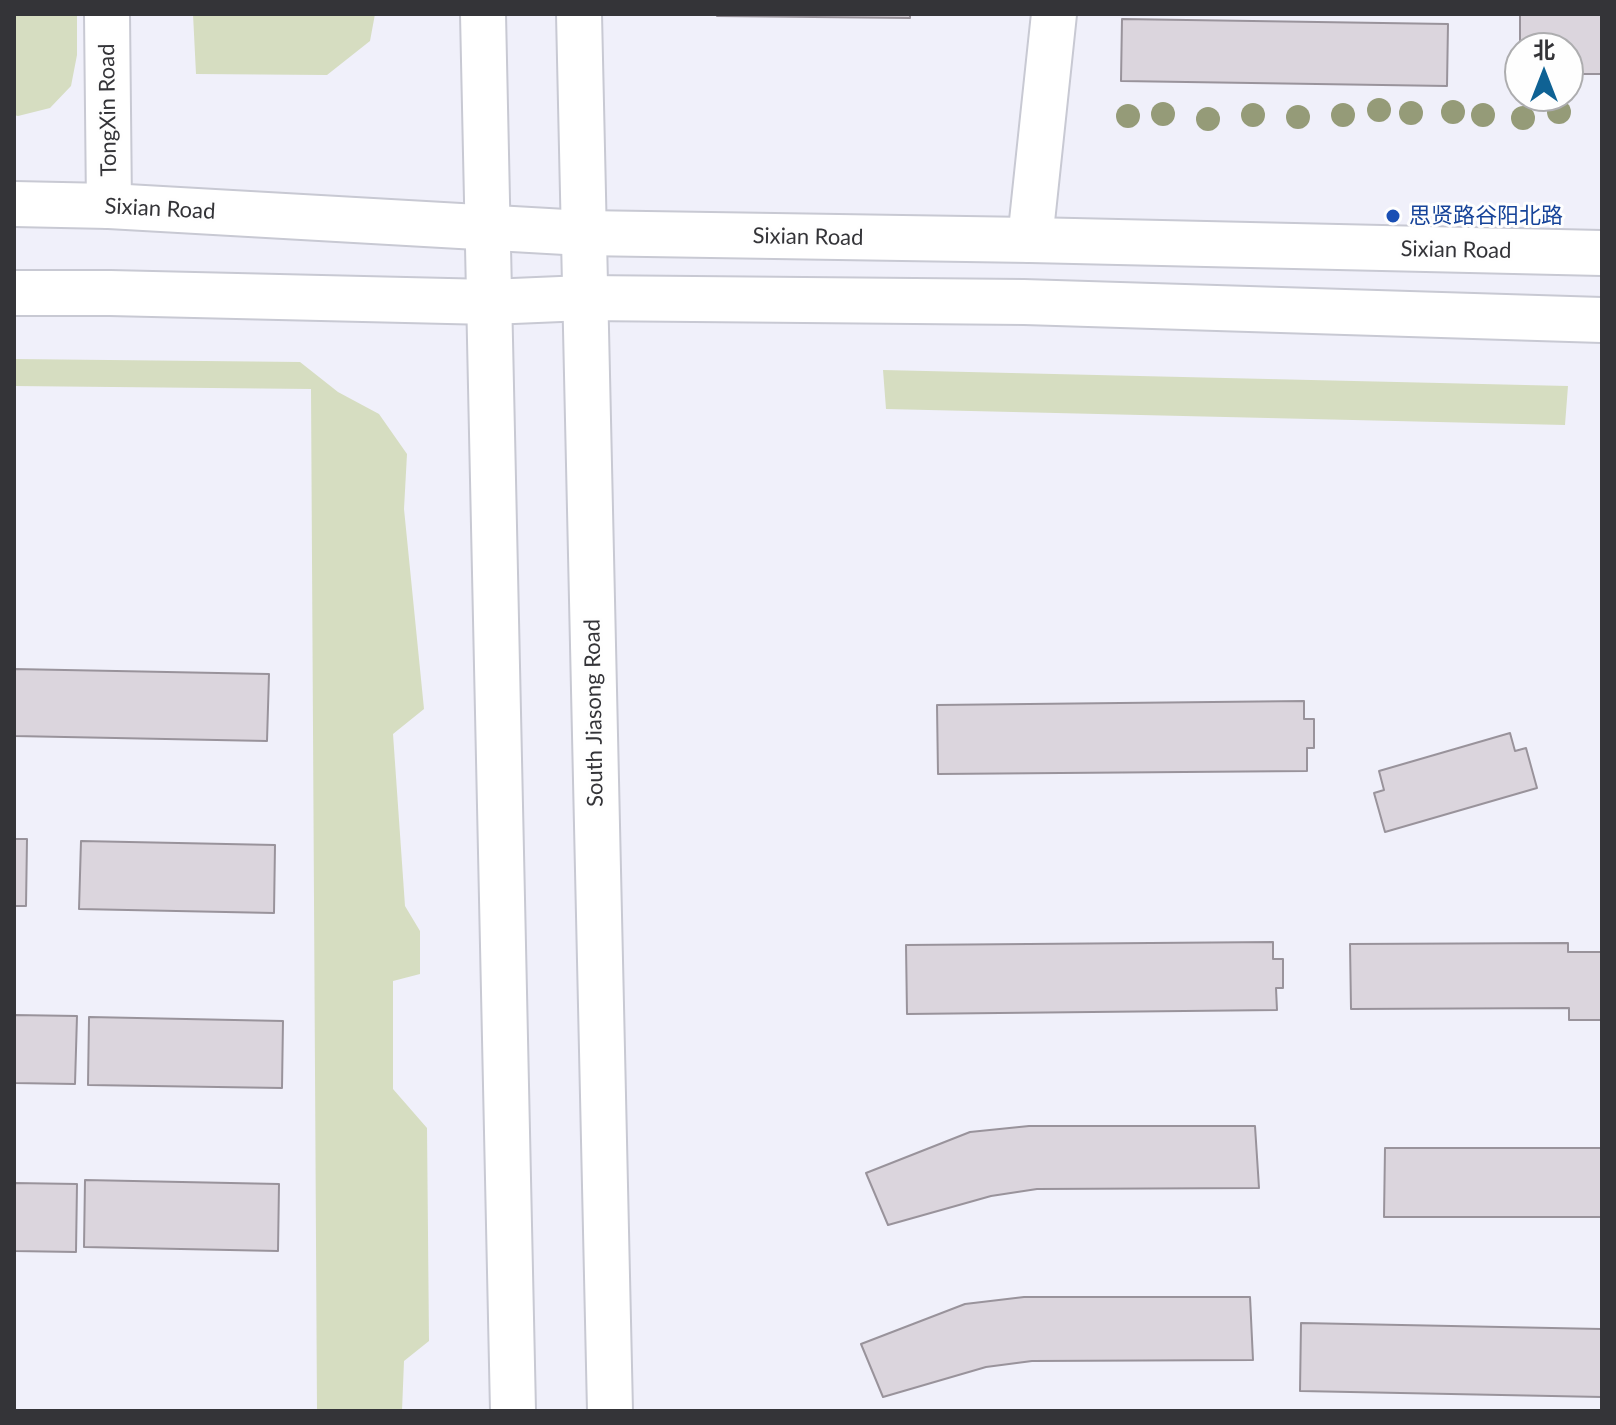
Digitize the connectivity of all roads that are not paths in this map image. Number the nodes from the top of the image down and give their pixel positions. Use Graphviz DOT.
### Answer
graph roads {
  1 [pos="107,14"];
  2 [pos="483,14"];
  3 [pos="579,14"];
  4 [pos="1054,14"];
  5 [pos="14,204"];
  6 [pos="109,206"];
  7 [pos="489,229"];
  8 [pos="583,233"];
  9 [pos="1030,240"];
  10 [pos="1602,253"];
  11 [pos="14,293"];
  12 [pos="584,298"];
  13 [pos="490,302"];
  14 [pos="1602,320"];
  15 [pos="513,1411"];
  16 [pos="610,1411"];
  1 -- 6 [label="main road, TongXin Road"];
  2 -- 7 [label="main road"];
  3 -- 8 [label="main road, South Jiasong Road"];
  4 -- 9 [label="main road"];
  5 -- 6 [label="main road, Sixian Road"];
  6 -- 7 [label="main road, Sixian Road"];
  7 -- 8 [label="main road, Sixian Road"];
  7 -- 13 [label="main road"];
  8 -- 9 [label="main road, Sixian Road"];
  8 -- 12 [label="main road, South Jiasong Road"];
  9 -- 10 [label="main road, Sixian Road"];
  11 -- 13 [label="main road"];
  12 -- 13 [label="main road"];
  12 -- 14 [label="main road"];
  12 -- 16 [label="main road, South Jiasong Road"];
  13 -- 15 [label="main road"];
}
